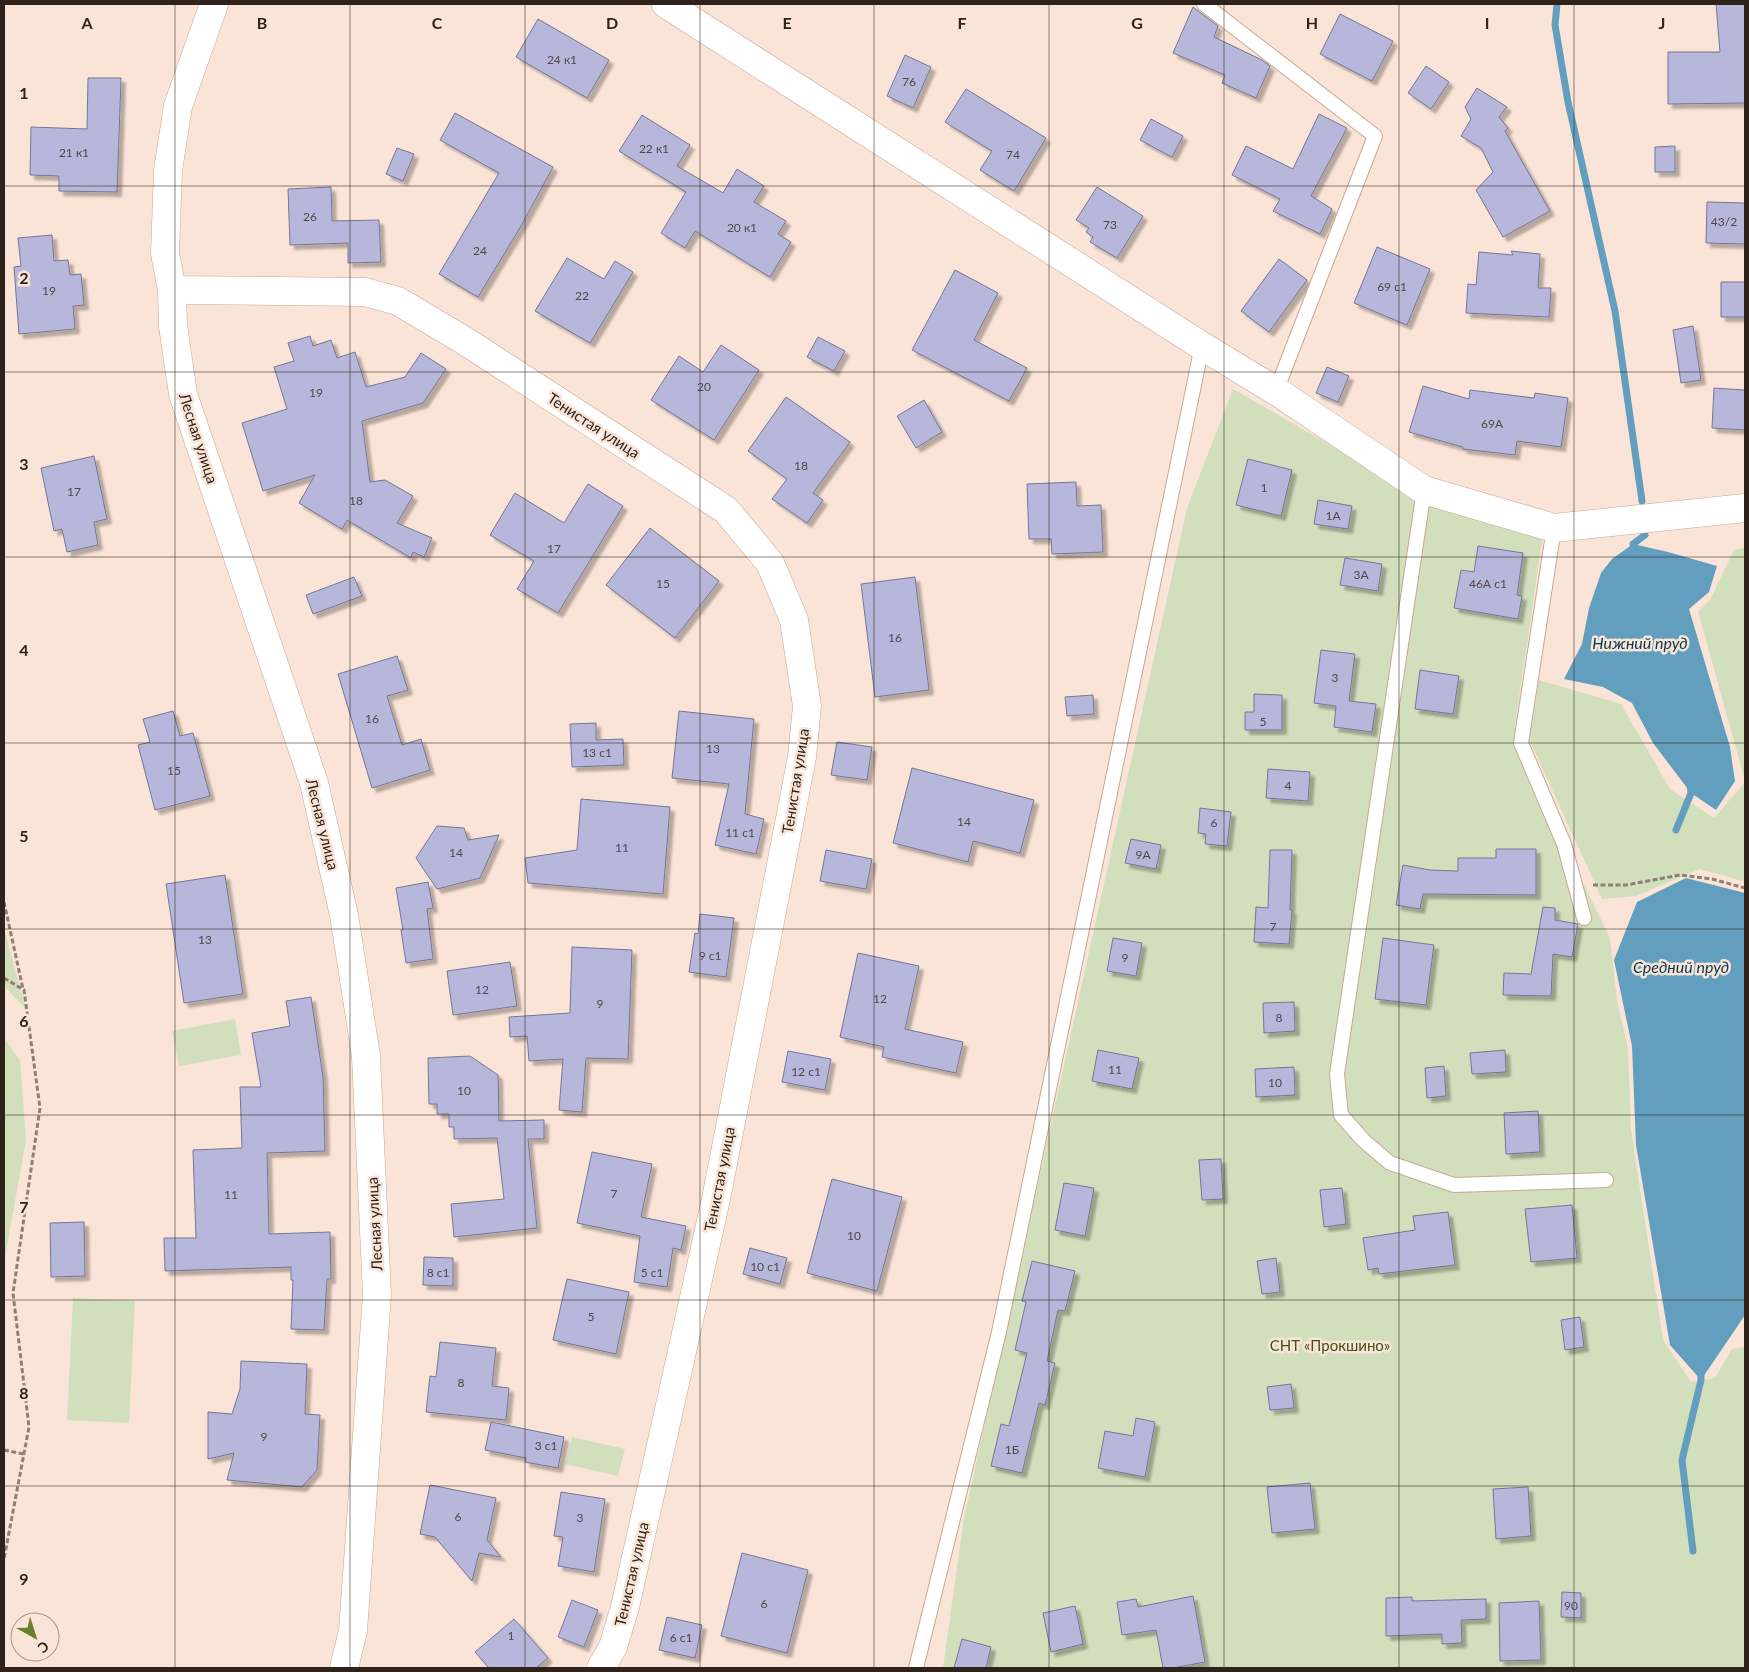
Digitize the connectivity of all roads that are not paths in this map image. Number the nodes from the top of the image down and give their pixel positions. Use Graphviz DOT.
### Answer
graph roads {
  1 [pos="214,4"];
  2 [pos="666,4"];
  3 [pos="1204,4"];
  4 [pos="172,290"];
  5 [pos="1202,346"];
  6 [pos="1276,391"];
  7 [pos="1424,490"];
  8 [pos="1745,508"];
  9 [pos="1554,528"];
  10 [pos="1584,918"];
  11 [pos="1606,1180"];
  12 [pos="344,1668"];
  13 [pos="601,1668"];
  14 [pos="916,1668"];
  1 -- 4 [label="street, Лесная улица"];
  2 -- 5 [label="street"];
  3 -- 6 [label="lane"];
  4 -- 12 [label="street, Лесная улица"];
  4 -- 13 [label="street, Тенистая улица"];
  5 -- 6 [label="street"];
  5 -- 14 [label="lane"];
  6 -- 7 [label="street"];
  7 -- 9 [label="street"];
  7 -- 11 [label="lane"];
  8 -- 9 [label="street"];
  9 -- 10 [label="lane"];
}
